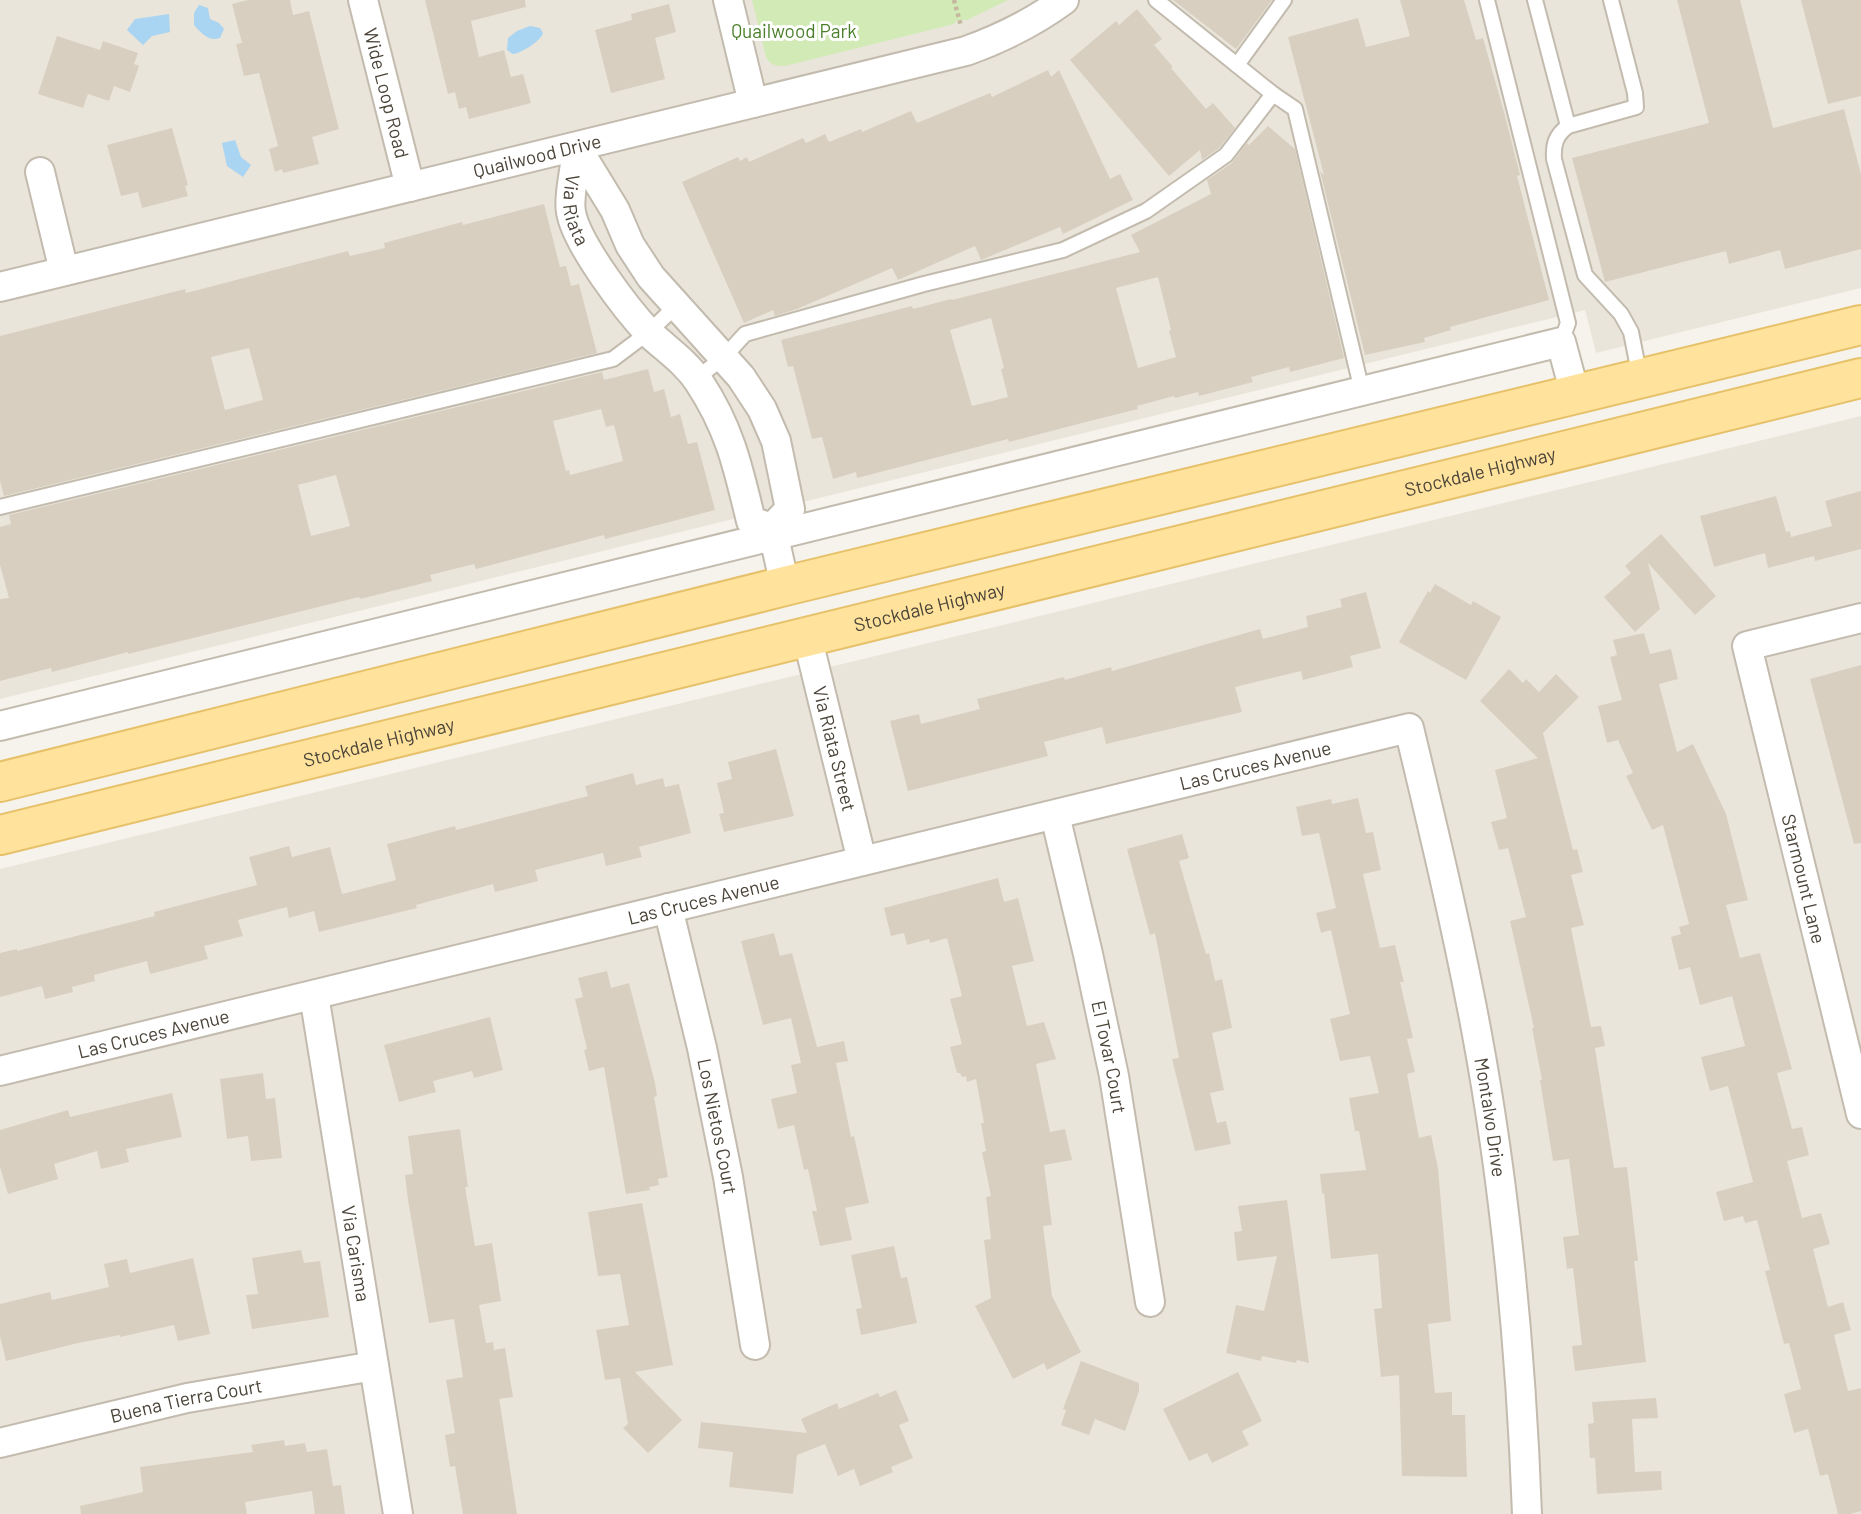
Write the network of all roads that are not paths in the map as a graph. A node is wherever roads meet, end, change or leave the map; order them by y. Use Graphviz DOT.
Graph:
graph roads {
  1 [pos="363,0"];
  2 [pos="728,0"];
  3 [pos="1064,0"];
  4 [pos="1156,0"];
  5 [pos="1284,0"];
  6 [pos="1487,0"];
  7 [pos="1535,0"];
  8 [pos="1611,0"];
  9 [pos="1237,65"];
  10 [pos="1273,94"];
  11 [pos="753,103"];
  12 [pos="1568,125"];
  13 [pos="578,148"];
  14 [pos="40,172"];
  15 [pos="410,187"];
  16 [pos="64,271"];
  17 [pos="0,287"];
  18 [pos="677,305"];
  19 [pos="1861,325"];
  20 [pos="649,332"];
  21 [pos="1561,342"];
  22 [pos="724,357"];
  23 [pos="697,378"];
  24 [pos="1861,378"];
  25 [pos="1640,379"];
  26 [pos="1362,391"];
  27 [pos="1574,394"];
  28 [pos="0,507"];
  29 [pos="1062,520"];
  30 [pos="773,532"];
  31 [pos="785,586"];
  32 [pos="1861,618"];
  33 [pos="807,636"];
  34 [pos="531,706"];
  35 [pos="0,726"];
  36 [pos="1409,728"];
  37 [pos="0,782"];
  38 [pos="1055,814"];
  39 [pos="0,835"];
  40 [pos="862,861"];
  41 [pos="668,908"];
  42 [pos="314,995"];
  43 [pos="0,1071"];
  44 [pos="1861,1114"];
  45 [pos="1150,1302"];
  46 [pos="755,1345"];
  47 [pos="374,1366"];
  48 [pos="0,1443"];
  49 [pos="398,1514"];
  50 [pos="1527,1514"];
  1 -- 15 [label="street, Wide Loop Road"];
  2 -- 11 [label="street"];
  3 -- 11 [label="street, Quailwood Drive"];
  4 -- 9 [label="lane"];
  5 -- 9 [label="lane"];
  6 -- 21 [label="lane"];
  7 -- 12 [label="lane"];
  8 -- 12 [label="lane"];
  9 -- 10 [label="lane"];
  10 -- 22 [label="lane"];
  10 -- 26 [label="lane"];
  11 -- 13 [label="street, Quailwood Drive"];
  12 -- 25 [label="lane"];
  13 -- 15 [label="street, Quailwood Drive"];
  13 -- 18 [label="street, Via Riata"];
  13 -- 20 [label="street, Via Riata"];
  14 -- 16 [label="street"];
  15 -- 16 [label="street, Quailwood Drive"];
  16 -- 17 [label="street, Quailwood Drive"];
  18 -- 20 [label="lane"];
  18 -- 22 [label="street, Via Riata"];
  19 -- 25 [label="main road"];
  20 -- 23 [label="street, Via Riata"];
  20 -- 28 [label="lane"];
  21 -- 26 [label="street"];
  21 -- 27 [label="street"];
  22 -- 23 [label="lane"];
  22 -- 30 [label="street, Via Riata"];
  23 -- 30 [label="street, Via Riata"];
  24 -- 33 [label="main road, Stockdale Highway"];
  25 -- 27 [label="main road"];
  26 -- 30 [label="street"];
  27 -- 29 [label="main road"];
  29 -- 31 [label="main road"];
  29 -- 33 [label="main road"];
  30 -- 31 [label="street"];
  30 -- 35 [label="street"];
  31 -- 34 [label="main road"];
  31 -- 37 [label="main road"];
  32 -- 44 [label="street, Starmount Lane"];
  33 -- 34 [label="main road, Stockdale Highway"];
  33 -- 40 [label="street, Via Riata Street"];
  34 -- 39 [label="main road, Stockdale Highway"];
  36 -- 38 [label="street, Las Cruces Avenue"];
  36 -- 50 [label="street, Montalvo Drive"];
  38 -- 40 [label="street, Las Cruces Avenue"];
  38 -- 45 [label="street, El Tovar Court"];
  40 -- 41 [label="street, Las Cruces Avenue"];
  41 -- 42 [label="street, Las Cruces Avenue"];
  41 -- 46 [label="street, Los Nietos Court"];
  42 -- 43 [label="street, Las Cruces Avenue"];
  42 -- 47 [label="street, Via Carisma"];
  47 -- 48 [label="street, Buena Tierra Court"];
  47 -- 49 [label="street, Via Carisma"];
}
